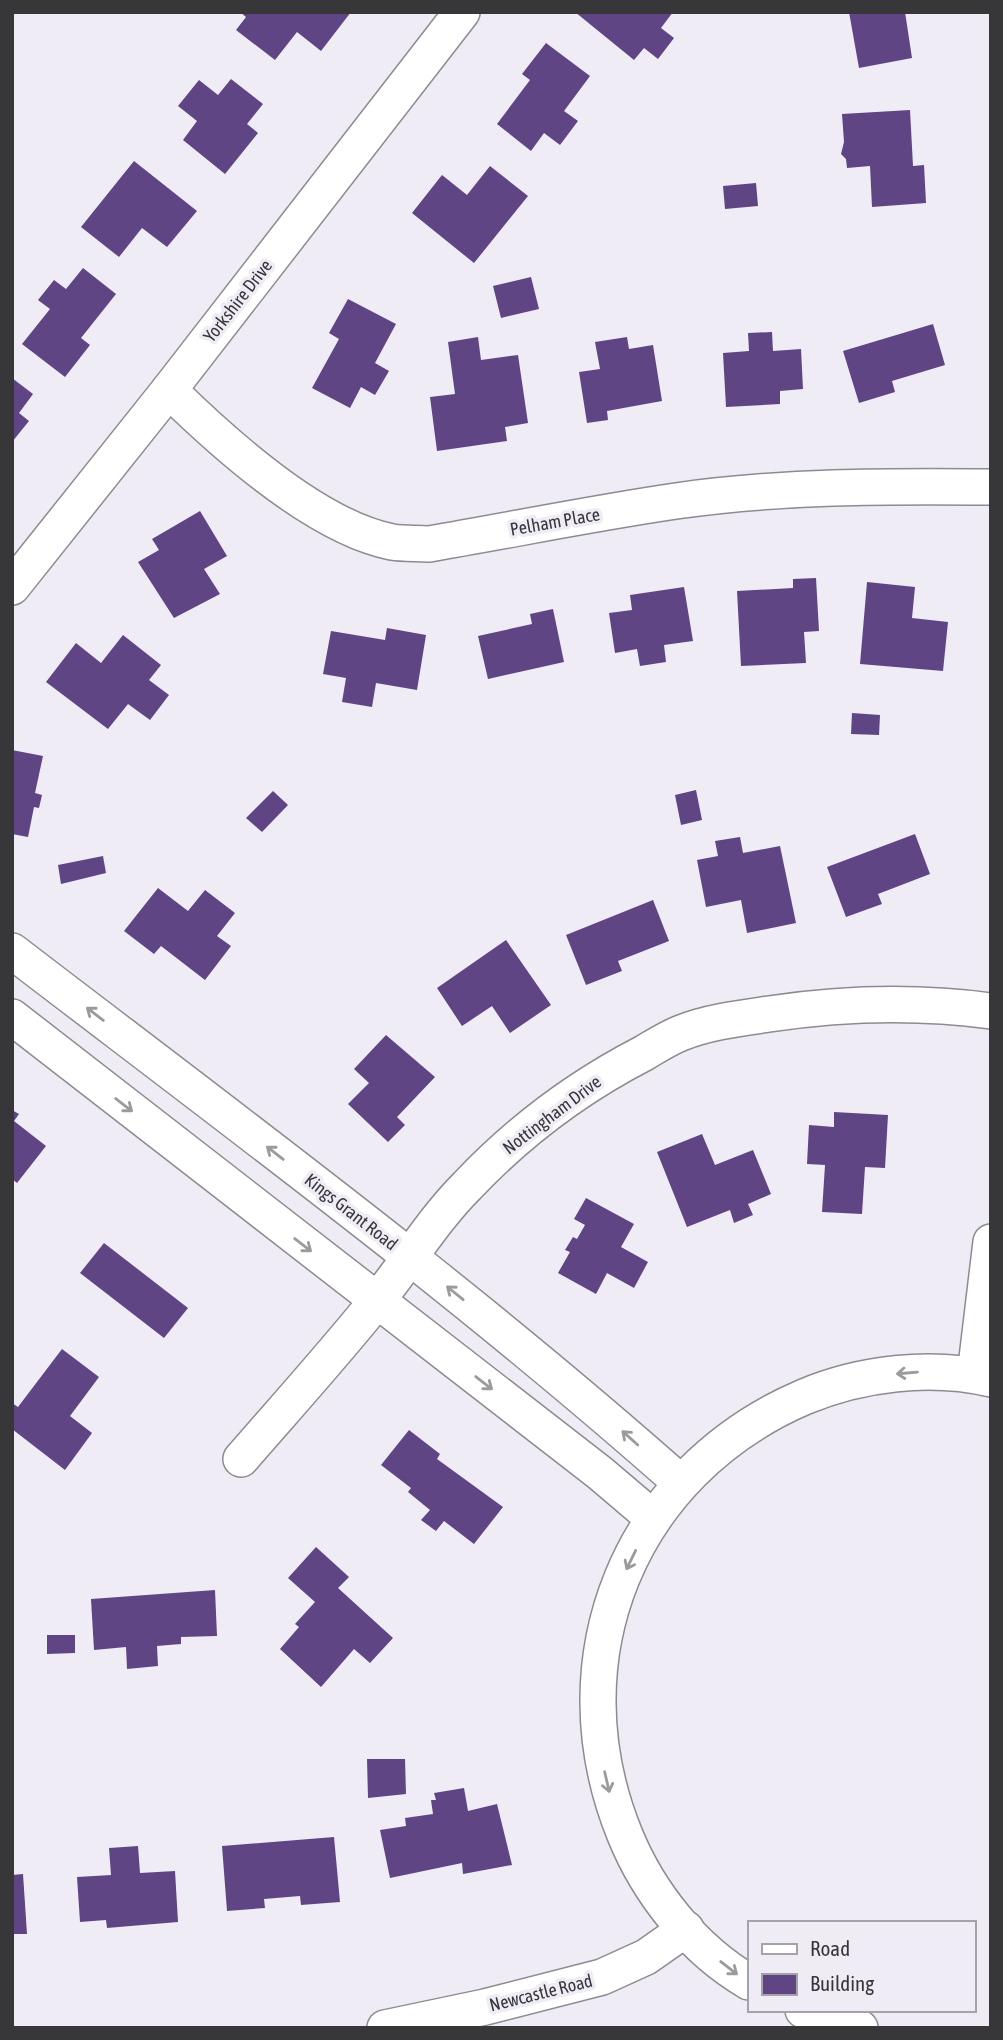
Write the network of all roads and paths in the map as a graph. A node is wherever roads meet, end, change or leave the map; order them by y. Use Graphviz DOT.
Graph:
graph roads {
  1 [pos="462,12"];
  2 [pos="169,390"];
  3 [pos="991,487"];
  4 [pos="12,587"];
  5 [pos="12,951"];
  6 [pos="991,1011"];
  7 [pos="12,1017"];
  8 [pos="991,1242"];
  9 [pos="411,1258"];
  10 [pos="377,1300"];
  11 [pos="983,1377"];
  12 [pos="241,1459"];
  13 [pos="681,1483"];
  14 [pos="653,1518"];
  15 [pos="686,1929"];
  16 [pos="748,1981"];
  17 [pos="808,2012"];
  18 [pos="385,2028"];
  19 [pos="860,2028"];
  1 -- 2 [label="street, Yorkshire Drive"];
  2 -- 3 [label="street, Pelham Place"];
  2 -- 4 [label="street, Yorkshire Drive"];
  9 -- 5 [label="street, Kings Grant Road, one-way"];
  6 -- 9 [label="street, Nottingham Drive"];
  7 -- 10 [label="street, one-way"];
  8 -- 11 [label="street"];
  9 -- 10 [label="street, Nottingham Drive"];
  13 -- 9 [label="street, Kings Grant Road, one-way"];
  10 -- 12 [label="street, Nottingham Drive"];
  10 -- 14 [label="street, one-way"];
  11 -- 13 [label="street, one-way"];
  13 -- 14 [label="street"];
  14 -- 15 [label="street, one-way"];
  15 -- 16 [label="street, one-way"];
  15 -- 18 [label="street, Newcastle Road"];
  17 -- 19 [label="street"];
}
